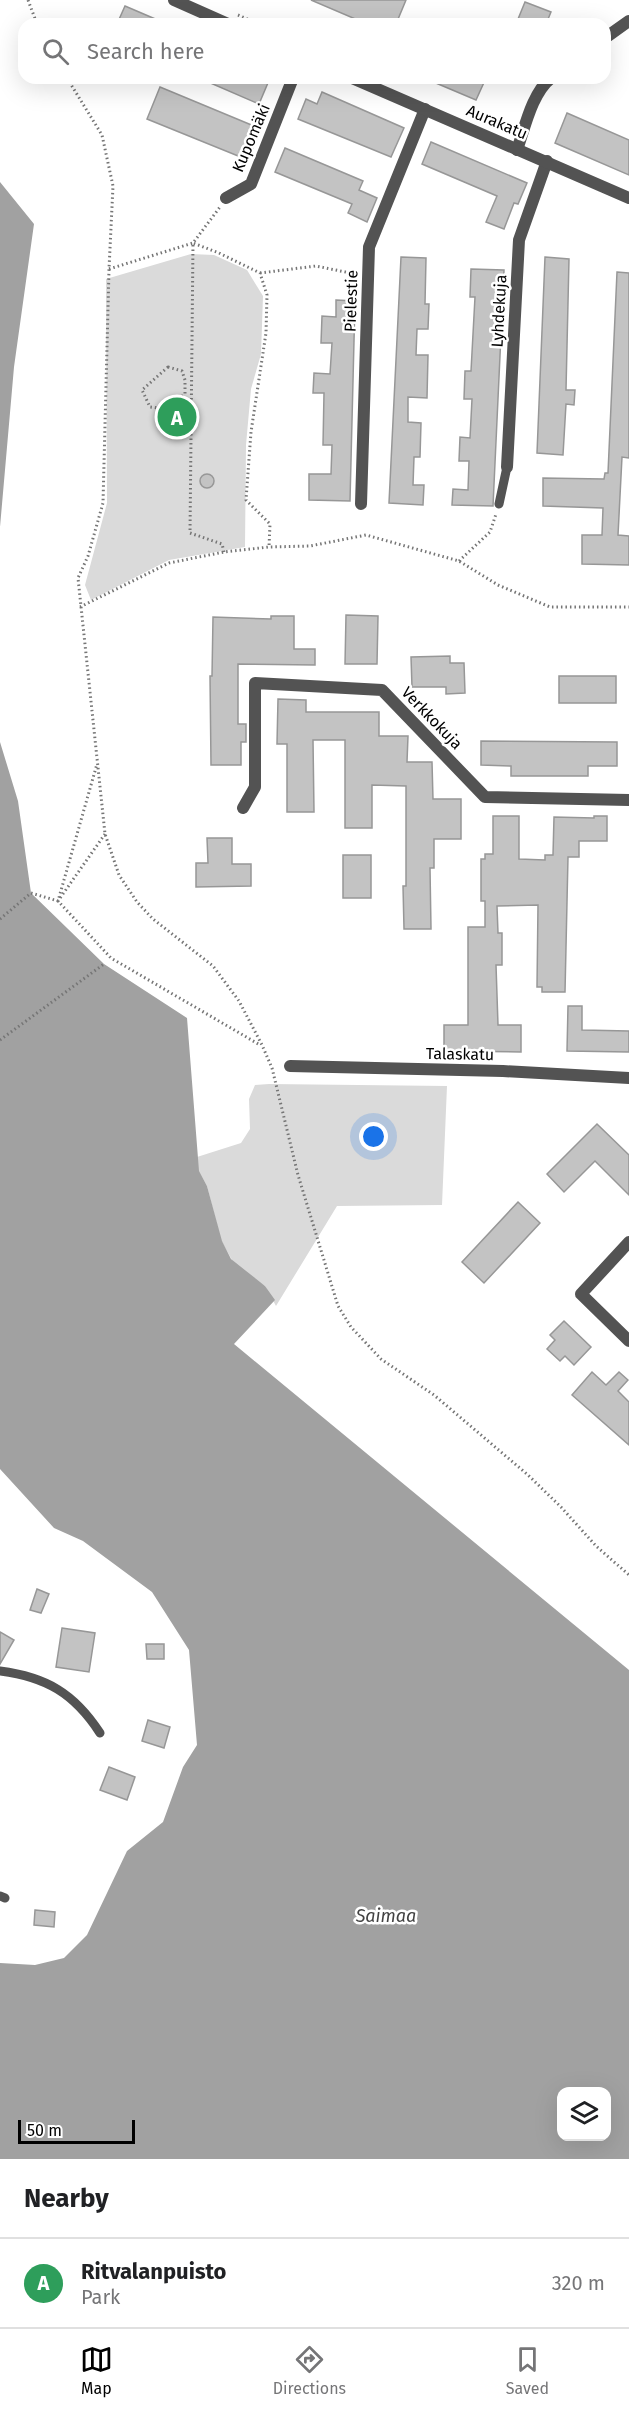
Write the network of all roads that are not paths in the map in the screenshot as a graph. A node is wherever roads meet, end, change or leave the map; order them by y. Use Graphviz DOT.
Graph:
graph roads {
  1 [pos="174,0"];
  2 [pos="214,18"];
  3 [pos="629,21"];
  4 [pos="611,34"];
  5 [pos="291,84"];
  6 [pos="366,84"];
  7 [pos="543,84"];
  8 [pos="425,109"];
  9 [pos="518,150"];
  10 [pos="547,161"];
  11 [pos="226,198"];
  12 [pos="629,198"];
  13 [pos="507,467"];
  14 [pos="361,504"];
  15 [pos="499,504"];
  16 [pos="629,800"];
  17 [pos="243,808"];
  18 [pos="290,1066"];
  19 [pos="629,1078"];
  20 [pos="629,1242"];
  21 [pos="629,1341"];
  22 [pos="0,1671"];
  23 [pos="100,1732"];
  1 -- 2 [label="street"];
  3 -- 4 [label="street"];
  5 -- 11 [label="street, Kupomäki"];
  6 -- 8 [label="street, Aurakatu"];
  7 -- 9 [label="street"];
  8 -- 9 [label="street, Aurakatu"];
  8 -- 14 [label="street, Pielestie"];
  9 -- 10 [label="street, Aurakatu"];
  10 -- 12 [label="street, Aurakatu"];
  10 -- 13 [label="street, Lyhdekuja"];
  13 -- 15 [label="lane"];
  16 -- 17 [label="street, Verkkokuja"];
  18 -- 19 [label="street, Talaskatu"];
  20 -- 21 [label="street"];
  22 -- 23 [label="lane"];
}
